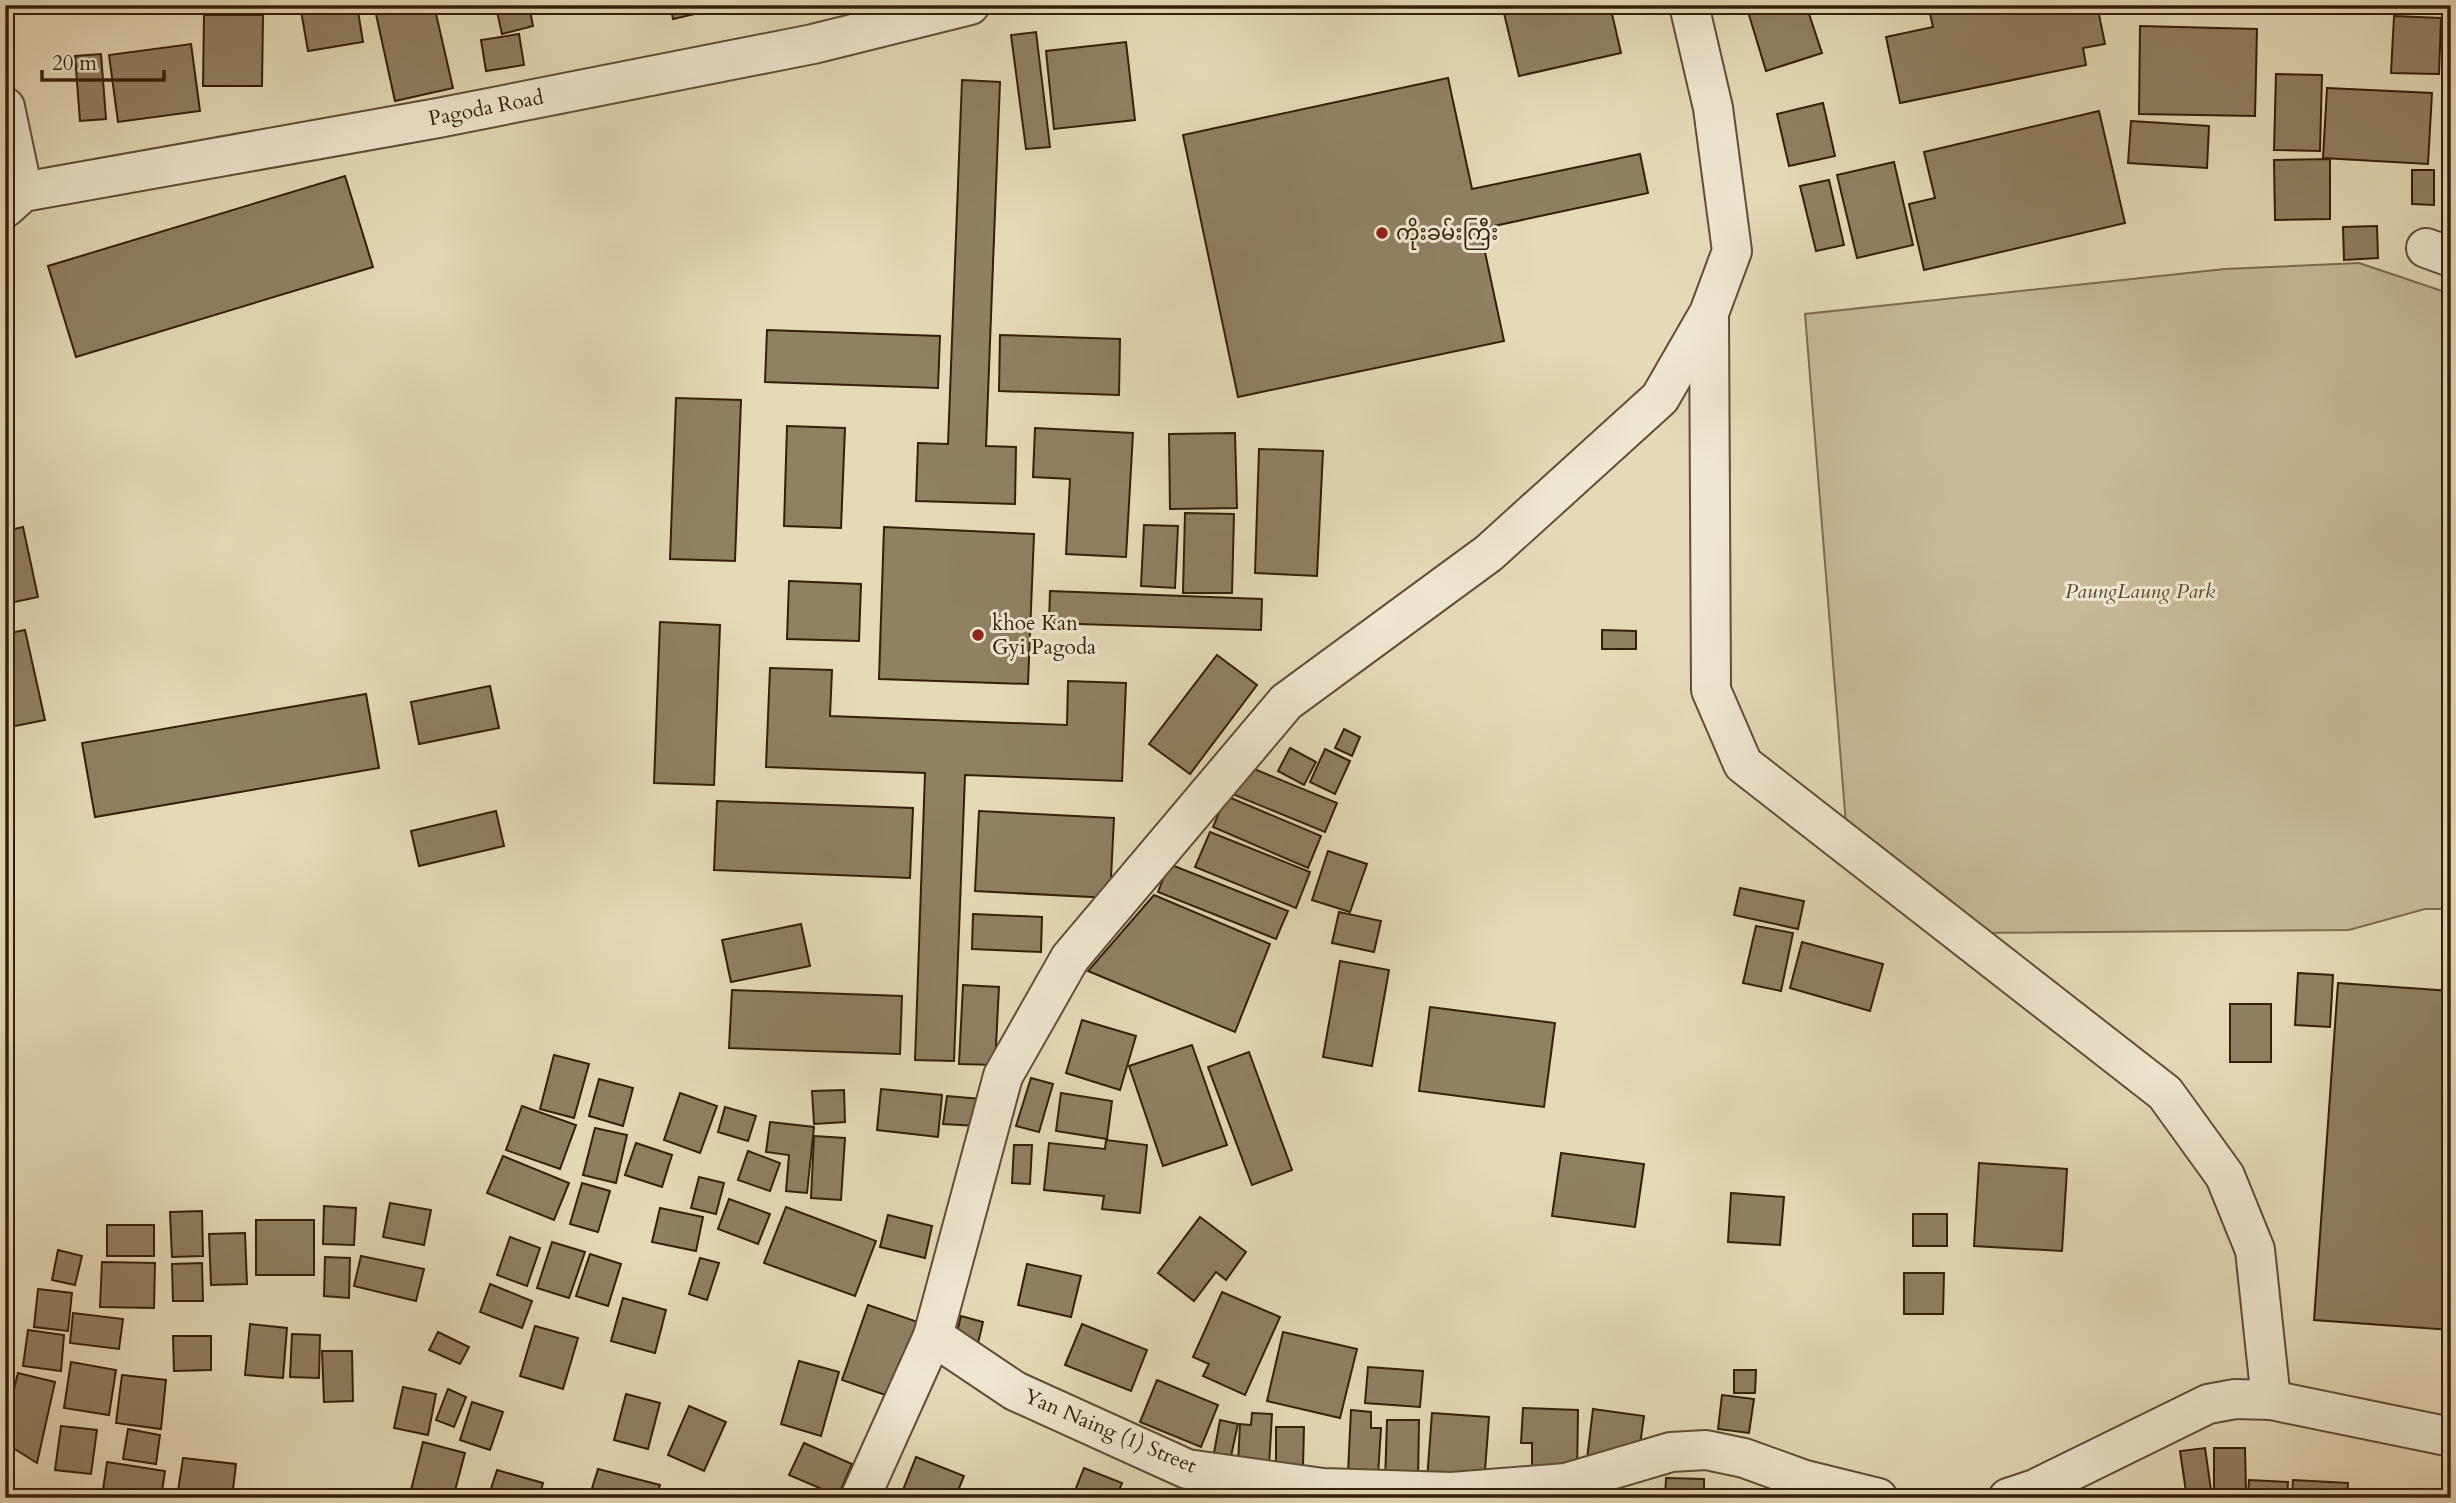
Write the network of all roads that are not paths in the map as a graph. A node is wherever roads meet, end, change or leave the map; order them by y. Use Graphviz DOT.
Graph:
graph roads {
  1 [pos="970,5"];
  2 [pos="1689,5"];
  3 [pos="5,107"];
  4 [pos="14,200"];
  5 [pos="1709,313"];
  6 [pos="933,1336"];
  7 [pos="2271,1400"];
  8 [pos="2451,1437"];
  9 [pos="860,1498"];
  10 [pos="1878,1498"];
  11 [pos="2008,1498"];
  1 -- 4 [label="street, Pagoda Road"];
  2 -- 5 [label="street"];
  3 -- 4 [label="street"];
  5 -- 6 [label="street"];
  5 -- 7 [label="street"];
  6 -- 9 [label="street"];
  6 -- 10 [label="street, Yan Naing (1) Street"];
  7 -- 8 [label="street"];
  7 -- 11 [label="street"];
}
